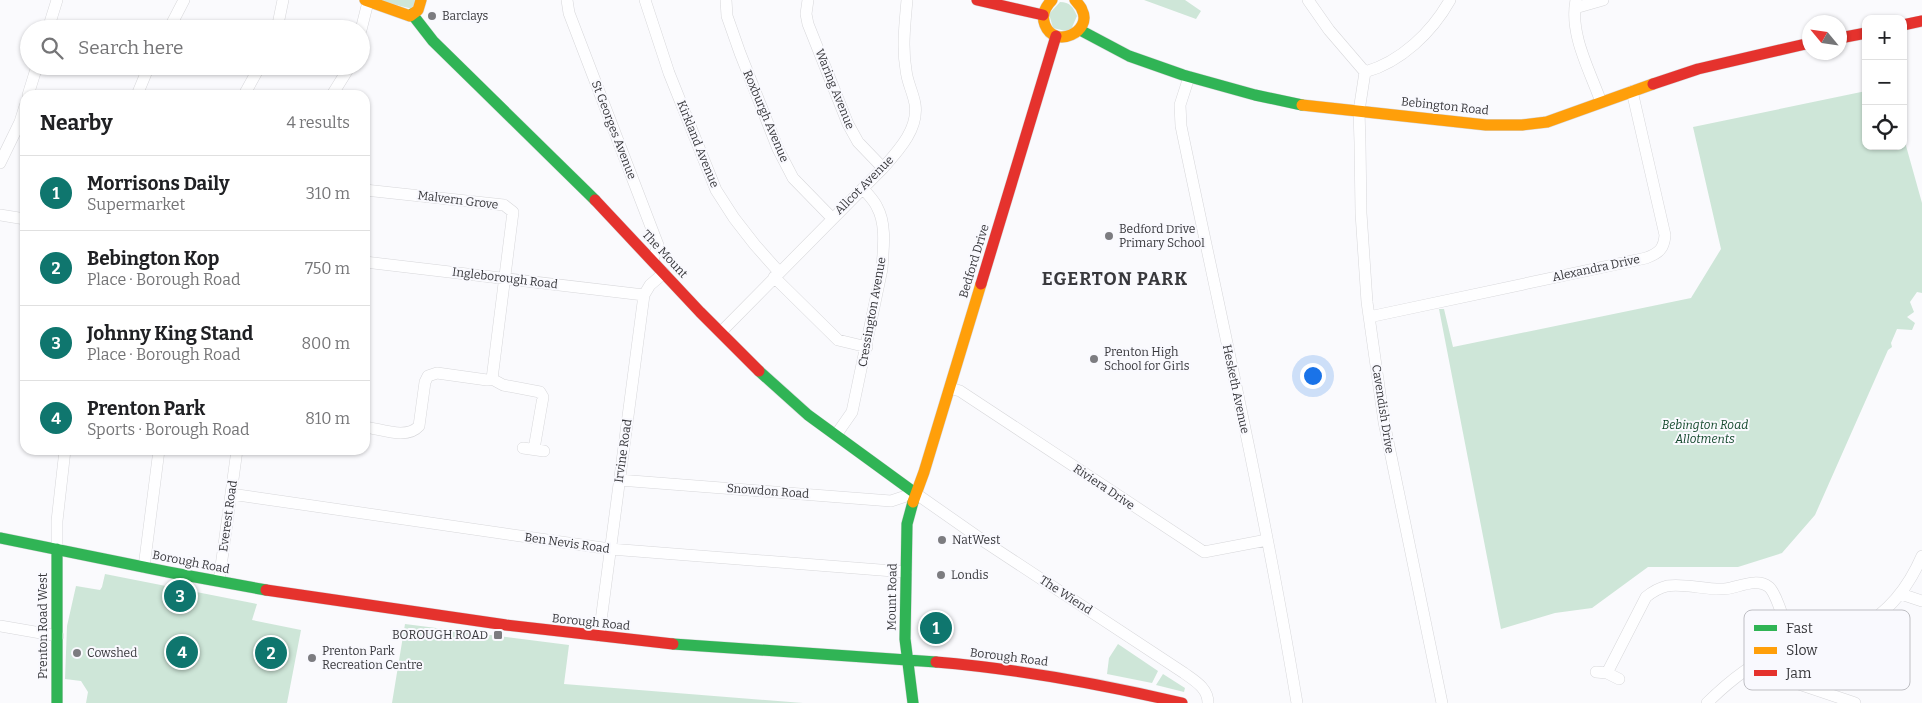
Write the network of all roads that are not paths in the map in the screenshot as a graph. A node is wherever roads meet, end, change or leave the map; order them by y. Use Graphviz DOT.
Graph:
graph roads {
  1 [pos="57,0"];
  2 [pos="184,0"];
  3 [pos="283,0"];
  4 [pos="421,0"];
  5 [pos="567,0"];
  6 [pos="645,0"];
  7 [pos="726,0"];
  8 [pos="808,0"];
  9 [pos="907,0"];
  10 [pos="977,0"];
  11 [pos="1052,0"];
  12 [pos="1075,0"];
  13 [pos="1308,0"];
  14 [pos="1450,0"];
  15 [pos="1603,0"];
  16 [pos="367,1"];
  17 [pos="1576,4"];
  18 [pos="412,14"];
  19 [pos="1043,15"];
  20 [pos="51,20"];
  21 [pos="174,20"];
  22 [pos="279,20"];
  23 [pos="363,20"];
  24 [pos="1922,21"];
  25 [pos="1907,24"];
  26 [pos="1080,30"];
  27 [pos="1862,34"];
  28 [pos="1056,36"];
  29 [pos="1847,37"];
  30 [pos="1802,45"];
  31 [pos="1365,72"];
  32 [pos="34,75"];
  33 [pos="146,75"];
  34 [pos="255,75"];
  35 [pos="344,75"];
  36 [pos="1189,77"];
  37 [pos="30,90"];
  38 [pos="140,90"];
  39 [pos="247,90"];
  40 [pos="335,90"];
  41 [pos="1632,90"];
  42 [pos="1601,102"];
  43 [pos="1359,111"];
  44 [pos="20,122"];
  45 [pos="0,163"];
  46 [pos="883,168"];
  47 [pos="863,188"];
  48 [pos="370,191"];
  49 [pos="0,215"];
  50 [pos="20,218"];
  51 [pos="832,218"];
  52 [pos="653,260"];
  53 [pos="370,263"];
  54 [pos="664,273"];
  55 [pos="776,275"];
  56 [pos="505,278"];
  57 [pos="644,295"];
  58 [pos="1369,317"];
  59 [pos="720,332"];
  60 [pos="867,347"];
  61 [pos="492,379"];
  62 [pos="950,388"];
  63 [pos="370,428"];
  64 [pos="836,435"];
  65 [pos="534,449"];
  66 [pos="64,455"];
  67 [pos="157,455"];
  68 [pos="236,455"];
  69 [pos="619,480"];
  70 [pos="915,493"];
  71 [pos="231,494"];
  72 [pos="0,538"];
  73 [pos="1267,540"];
  74 [pos="57,549"];
  75 [pos="610,550"];
  76 [pos="1922,556"];
  77 [pos="144,567"];
  78 [pos="906,572"];
  79 [pos="219,581"];
  80 [pos="1901,594"];
  81 [pos="1922,601"];
  82 [pos="1780,610"];
  83 [pos="1885,610"];
  84 [pos="0,626"];
  85 [pos="58,636"];
  86 [pos="599,636"];
  87 [pos="907,661"];
  88 [pos="1744,672"];
  89 [pos="1619,679"];
  90 [pos="1816,690"];
  91 [pos="57,703"];
  92 [pos="913,703"];
  93 [pos="1182,703"];
  94 [pos="1208,703"];
  95 [pos="1297,703"];
  96 [pos="1442,703"];
  97 [pos="1707,703"];
  98 [pos="1855,703"];
  1 -- 20 [label="street"];
  2 -- 21 [label="street"];
  3 -- 22 [label="street"];
  4 -- 18 [label="street"];
  5 -- 52 [label="street, St Georges Avenue"];
  6 -- 55 [label="street, Kirkland Avenue"];
  7 -- 51 [label="street, Roxburgh Avenue"];
  8 -- 46 [label="street, Waring Avenue"];
  9 -- 46 [label="street, Allcot Avenue"];
  10 -- 19 [label="street"];
  11 -- 19 [label="street"];
  12 -- 26 [label="street"];
  13 -- 31 [label="street"];
  14 -- 31 [label="street"];
  15 -- 17 [label="street"];
  16 -- 18 [label="street"];
  16 -- 23 [label="street"];
  17 -- 42 [label="street"];
  18 -- 52 [label="street, The Mount"];
  19 -- 28 [label="street"];
  24 -- 25 [label="street"];
  26 -- 28 [label="street"];
  26 -- 36 [label="street, Bebington Road"];
  27 -- 29 [label="street"];
  28 -- 62 [label="street, Bedford Drive"];
  30 -- 41 [label="street, Bebington Road"];
  31 -- 43 [label="street"];
  32 -- 37 [label="street"];
  33 -- 38 [label="street"];
  34 -- 39 [label="street"];
  35 -- 40 [label="street"];
  36 -- 43 [label="street, Bebington Road"];
  36 -- 73 [label="street, Hesketh Avenue"];
  41 -- 42 [label="street, Bebington Road"];
  41 -- 58 [label="street, Alexandra Drive"];
  42 -- 43 [label="street, Bebington Road"];
  43 -- 58 [label="street, Cavendish Drive"];
  44 -- 45 [label="street"];
  46 -- 47 [label="street, Allcot Avenue"];
  47 -- 51 [label="street, Allcot Avenue"];
  47 -- 60 [label="street, Cressington Avenue"];
  48 -- 56 [label="street, Malvern Grove"];
  49 -- 50 [label="street"];
  51 -- 55 [label="street, Allcot Avenue"];
  52 -- 54 [label="street, The Mount"];
  53 -- 56 [label="street, Ingleborough Road"];
  54 -- 57 [label="street"];
  54 -- 59 [label="street, The Mount"];
  55 -- 59 [label="street, Allcot Avenue"];
  55 -- 60 [label="street, Kirkland Avenue"];
  56 -- 57 [label="street, Ingleborough Road"];
  56 -- 61 [label="street"];
  57 -- 69 [label="street, Irvine Road"];
  58 -- 96 [label="street, Cavendish Drive"];
  59 -- 64 [label="street, The Mount"];
  60 -- 64 [label="street, Cressington Avenue"];
  61 -- 63 [label="street"];
  61 -- 65 [label="street"];
  62 -- 70 [label="street, Bedford Drive"];
  62 -- 73 [label="street, Riviera Drive"];
  64 -- 70 [label="street, The Mount"];
  66 -- 74 [label="street"];
  67 -- 77 [label="street"];
  68 -- 71 [label="street, Everest Road"];
  69 -- 70 [label="street, Snowdon Road"];
  69 -- 75 [label="street, Irvine Road"];
  70 -- 78 [label="street, Mount Road"];
  70 -- 94 [label="street, The Wiend"];
  71 -- 75 [label="street, Ben Nevis Road"];
  71 -- 79 [label="street, Everest Road"];
  72 -- 74 [label="street, Borough Road"];
  73 -- 95 [label="street, Hesketh Avenue"];
  74 -- 77 [label="street, Borough Road"];
  74 -- 85 [label="street, Prenton Road West"];
  75 -- 78 [label="street, Ben Nevis Road"];
  75 -- 86 [label="street, Irvine Road"];
  76 -- 80 [label="street"];
  77 -- 79 [label="street, Borough Road"];
  78 -- 87 [label="street, Mount Road"];
  79 -- 86 [label="street, Borough Road"];
  80 -- 81 [label="street"];
  80 -- 83 [label="street"];
  82 -- 89 [label="street"];
  84 -- 85 [label="street"];
  85 -- 91 [label="street, Prenton Road West"];
  86 -- 87 [label="street, Borough Road"];
  87 -- 92 [label="street, Mount Road"];
  87 -- 93 [label="street, Borough Road"];
  88 -- 97 [label="street"];
  90 -- 98 [label="street"];
}
